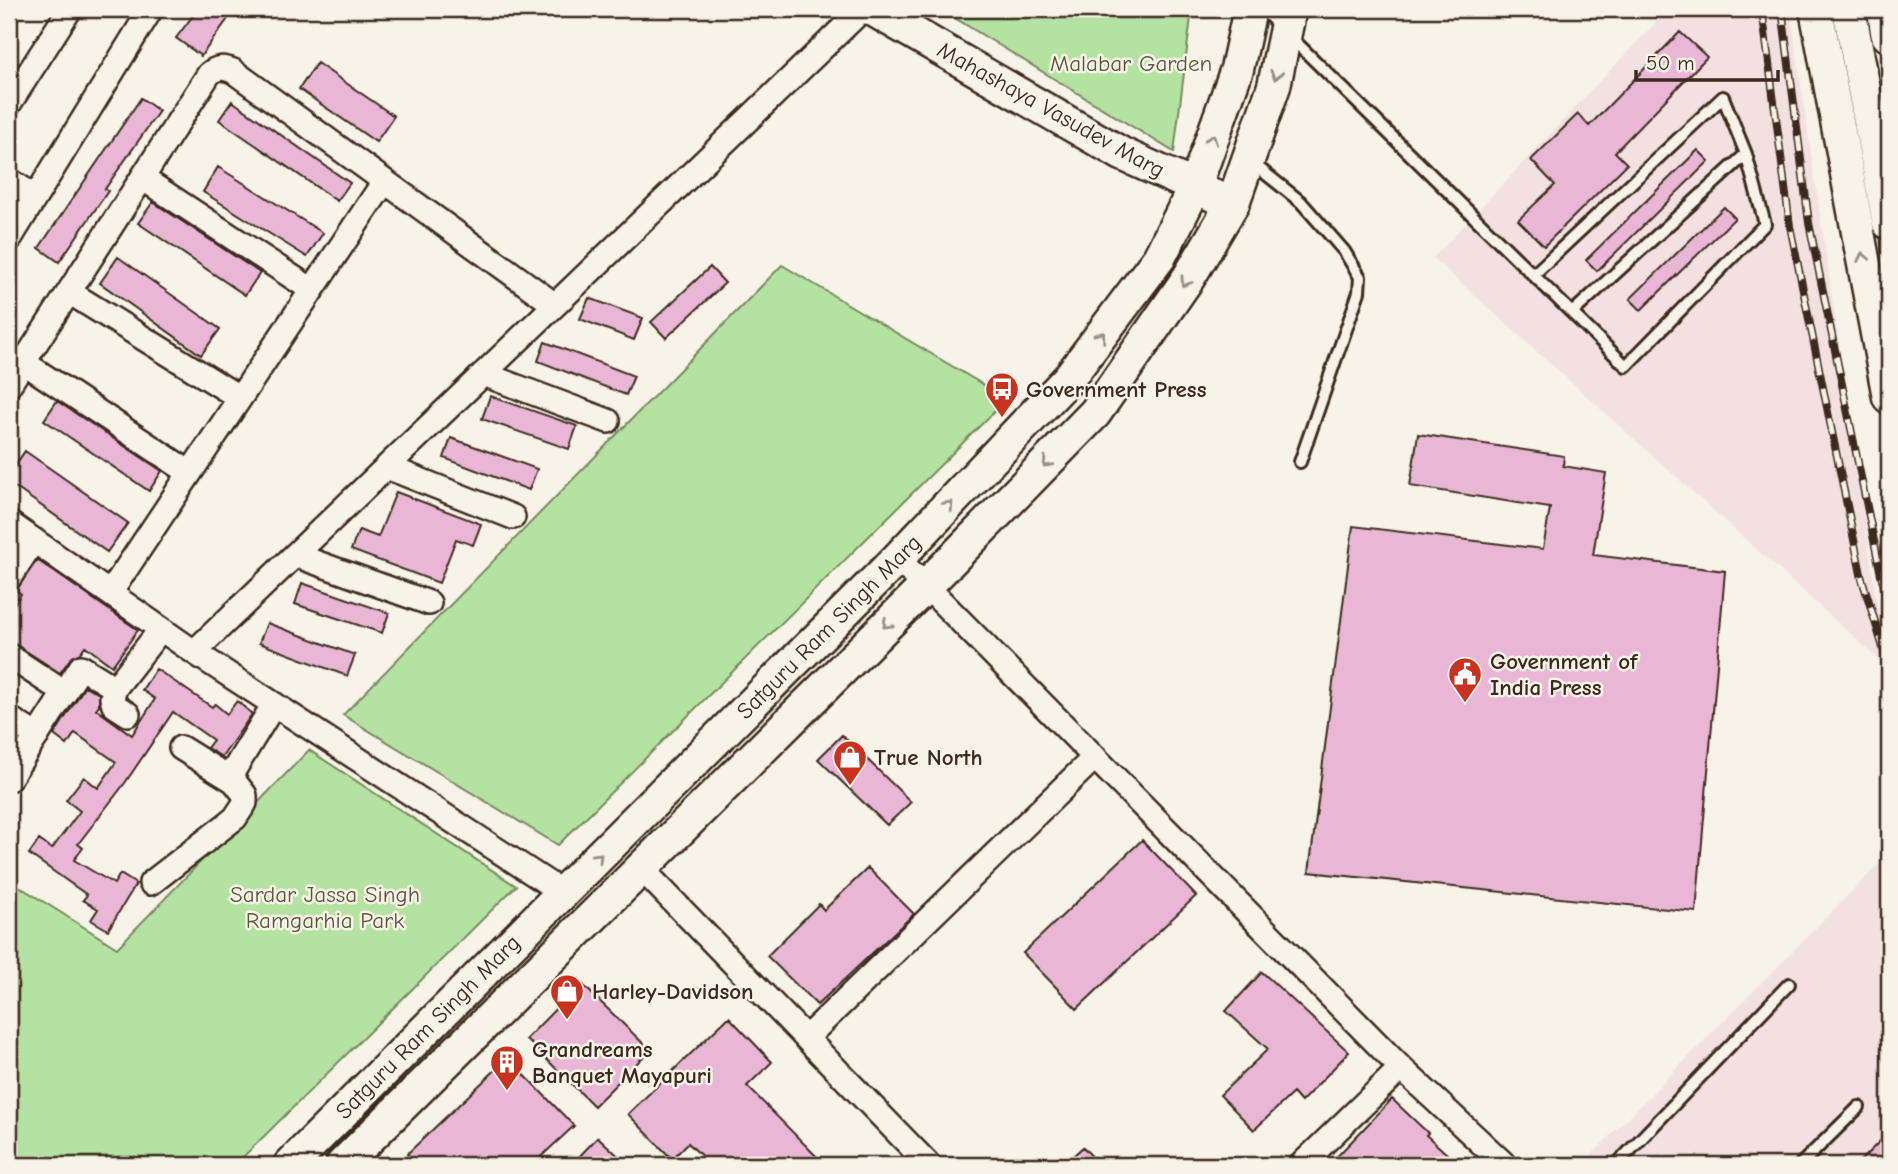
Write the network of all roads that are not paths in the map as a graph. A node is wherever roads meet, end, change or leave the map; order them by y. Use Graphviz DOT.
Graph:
graph roads {
  1 [pos="70,9"];
  2 [pos="863,9"];
  3 [pos="872,9"];
  4 [pos="1250,9"];
  5 [pos="1262,9"];
  6 [pos="1816,9"];
  7 [pos="1849,9"];
  8 [pos="1885,9"];
  9 [pos="142,12"];
  10 [pos="1287,20"];
  11 [pos="1889,34"];
  12 [pos="9,104"];
  13 [pos="1746,154"];
  14 [pos="1248,159"];
  15 [pos="142,178"];
  16 [pos="9,180"];
  17 [pos="384,182"];
  18 [pos="1194,189"];
  19 [pos="35,197"];
  20 [pos="1233,203"];
  21 [pos="1889,223"];
  22 [pos="9,240"];
  23 [pos="1533,275"];
  24 [pos="312,290"];
  25 [pos="69,292"];
  26 [pos="555,305"];
  27 [pos="1572,313"];
  28 [pos="23,362"];
  29 [pos="483,374"];
  30 [pos="9,385"];
  31 [pos="1889,397"];
  32 [pos="240,398"];
  33 [pos="608,421"];
  34 [pos="1300,463"];
  35 [pos="387,467"];
  36 [pos="190,473"];
  37 [pos="513,517"];
  38 [pos="9,523"];
  39 [pos="34,541"];
  40 [pos="295,555"];
  41 [pos="897,559"];
  42 [pos="9,578"];
  43 [pos="926,586"];
  44 [pos="110,593"];
  45 [pos="429,603"];
  46 [pos="161,629"];
  47 [pos="194,652"];
  48 [pos="9,656"];
  49 [pos="115,688"];
  50 [pos="65,693"];
  51 [pos="274,704"];
  52 [pos="128,714"];
  53 [pos="9,718"];
  54 [pos="37,736"];
  55 [pos="181,748"];
  56 [pos="1095,757"];
  57 [pos="229,778"];
  58 [pos="9,779"];
  59 [pos="641,868"];
  60 [pos="151,883"];
  61 [pos="562,893"];
  62 [pos="1789,984"];
  63 [pos="806,1038"];
  64 [pos="1401,1068"];
  65 [pos="1859,1107"];
  66 [pos="319,1136"];
  67 [pos="1312,1162"];
  68 [pos="290,1165"];
  69 [pos="344,1165"];
  70 [pos="929,1165"];
  71 [pos="1505,1165"];
  72 [pos="1616,1165"];
  73 [pos="1800,1165"];
  1 -- 12 [label="street"];
  2 -- 26 [label="street"];
  3 -- 18 [label="main road, Mahashaya Vasudev Marg"];
  18 -- 4 [label="main road, Satguru Ram Singh Marg, one-way"];
  5 -- 10 [label="lane"];
  31 -- 6 [label="main road, one-way"];
  7 -- 21 [label="main road"];
  8 -- 11 [label="main road"];
  9 -- 19 [label="street"];
  10 -- 14 [label="main road, Satguru Ram Singh Marg, one-way"];
  10 -- 23 [label="lane"];
  13 -- 23 [label="lane"];
  13 -- 27 [label="lane"];
  13 -- 27 [label="lane"];
  14 -- 20 [label="main road, Satguru Ram Singh Marg"];
  14 -- 34 [label="lane"];
  15 -- 17 [label="street"];
  15 -- 24 [label="street"];
  15 -- 25 [label="street"];
  16 -- 19 [label="street"];
  17 -- 24 [label="street"];
  17 -- 26 [label="street"];
  18 -- 20 [label="main road, Mahashaya Vasudev Marg"];
  41 -- 18 [label="main road, Satguru Ram Singh Marg, one-way"];
  19 -- 22 [label="street"];
  20 -- 43 [label="main road, Satguru Ram Singh Marg, one-way"];
  23 -- 27 [label="lane"];
  24 -- 32 [label="street"];
  25 -- 28 [label="street"];
  25 -- 32 [label="street"];
  26 -- 29 [label="street"];
  28 -- 30 [label="street"];
  28 -- 36 [label="street"];
  29 -- 33 [label="street"];
  29 -- 35 [label="street"];
  32 -- 36 [label="street"];
  35 -- 37 [label="street"];
  35 -- 40 [label="street"];
  36 -- 44 [label="street"];
  38 -- 39 [label="street"];
  39 -- 42 [label="street"];
  39 -- 44 [label="street"];
  40 -- 45 [label="street"];
  40 -- 47 [label="street"];
  41 -- 43 [label="street"];
  61 -- 41 [label="main road, Satguru Ram Singh Marg, one-way"];
  43 -- 56 [label="street"];
  43 -- 59 [label="main road, Satguru Ram Singh Marg, one-way"];
  44 -- 46 [label="street"];
  46 -- 47 [label="street"];
  46 -- 49 [label="street"];
  47 -- 51 [label="street"];
  48 -- 50 [label="street"];
  49 -- 50 [label="street"];
  49 -- 52 [label="street"];
  50 -- 54 [label="street"];
  51 -- 57 [label="street"];
  51 -- 61 [label="street"];
  53 -- 54 [label="street"];
  54 -- 58 [label="street"];
  55 -- 57 [label="street"];
  56 -- 63 [label="street"];
  56 -- 64 [label="street"];
  57 -- 60 [label="street"];
  59 -- 63 [label="street"];
  59 -- 69 [label="main road, Satguru Ram Singh Marg"];
  61 -- 66 [label="main road, Satguru Ram Singh Marg"];
  62 -- 72 [label="lane"];
  63 -- 70 [label="street"];
  64 -- 67 [label="street"];
  64 -- 71 [label="street"];
  65 -- 73 [label="lane"];
  66 -- 68 [label="main road, Satguru Ram Singh Marg"];
  66 -- 69 [label="street"];
}
